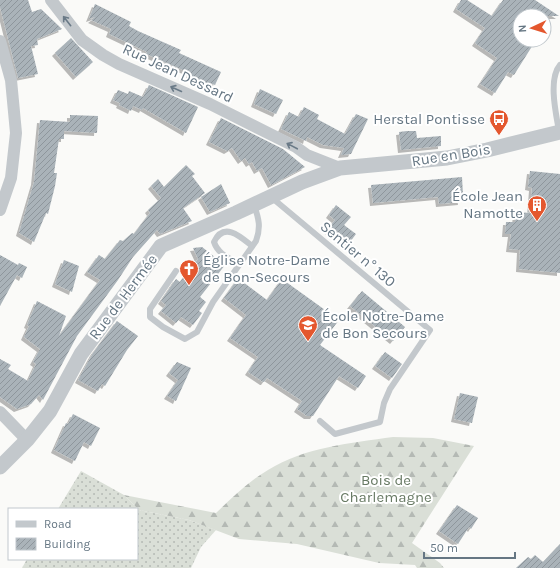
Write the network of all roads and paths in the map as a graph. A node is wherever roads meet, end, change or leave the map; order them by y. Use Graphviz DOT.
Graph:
graph roads {
  1 [pos="51,0"];
  2 [pos="0,41"];
  3 [pos="560,65"];
  4 [pos="560,132"];
  5 [pos="307,155"];
  6 [pos="340,168"];
  7 [pos="314,177"];
  8 [pos="271,197"];
  9 [pos="254,205"];
  10 [pos="0,210"];
  11 [pos="252,246"];
  12 [pos="239,264"];
  13 [pos="176,271"];
  14 [pos="0,412"];
  15 [pos="320,421"];
  16 [pos="27,440"];
  17 [pos="1,465"];
  5 -- 1 [label="street, Rue Jean Dessard, one-way"];
  2 -- 10 [label="street"];
  3 -- 4 [label="lane"];
  4 -- 6 [label="street, Rue en Bois"];
  5 -- 6 [label="street, Rue Jean Dessard"];
  5 -- 7 [label="street"];
  6 -- 7 [label="street, Rue de Hermée"];
  7 -- 8 [label="street, Rue de Hermée"];
  8 -- 9 [label="street, Rue de Hermée"];
  8 -- 15 [label="lane, Sentier n° 130"];
  9 -- 11 [label="lane"];
  9 -- 16 [label="street, Rue de Hermée"];
  11 -- 12 [label="lane"];
  11 -- 12 [label="lane"];
  12 -- 13 [label="lane"];
  14 -- 16 [label="street"];
  16 -- 17 [label="street, Rue de Hermée"];
}
